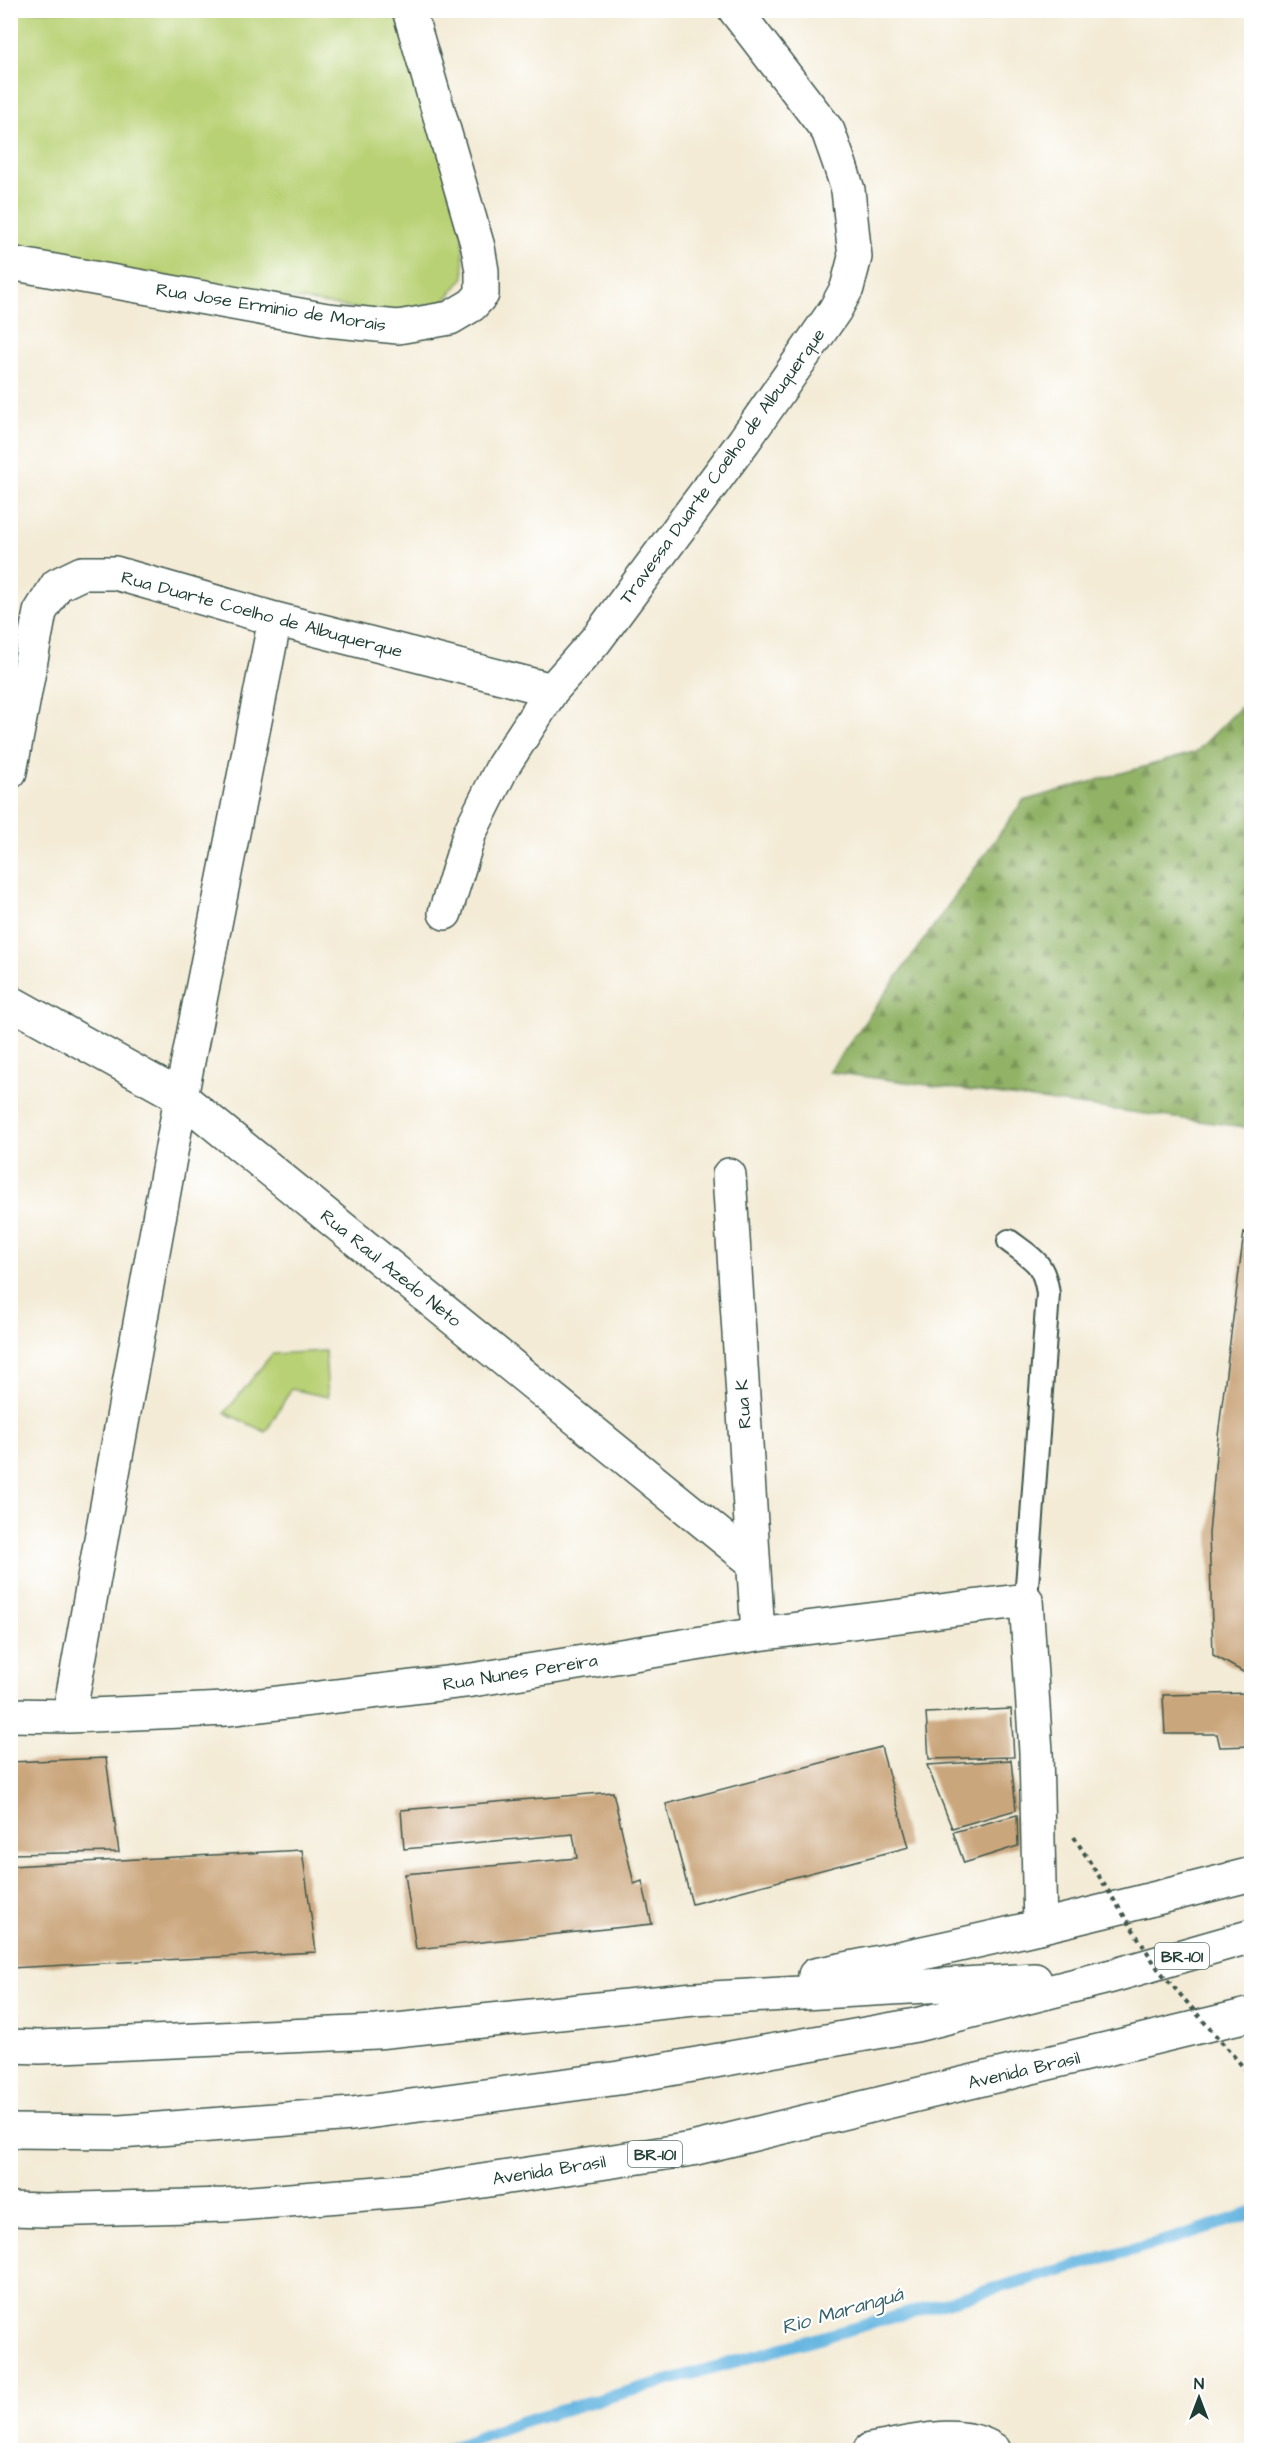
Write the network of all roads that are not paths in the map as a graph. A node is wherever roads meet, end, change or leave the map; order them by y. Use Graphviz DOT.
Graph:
graph roads {
  1 [pos="409,10"];
  2 [pos="735,10"];
  3 [pos="10,263"];
  4 [pos="275,619"];
  5 [pos="552,690"];
  6 [pos="10,772"];
  7 [pos="445,914"];
  8 [pos="10,1002"];
  9 [pos="181,1097"];
  10 [pos="729,1175"];
  11 [pos="1009,1241"];
  12 [pos="753,1562"];
  13 [pos="1026,1600"];
  14 [pos="758,1634"];
  15 [pos="10,1715"];
  16 [pos="69,1716"];
  17 [pos="1251,1874"];
  18 [pos="1040,1927"];
  19 [pos="1251,1936"];
  20 [pos="1112,1976"];
  21 [pos="694,1999"];
  22 [pos="1251,2014"];
  23 [pos="10,2046"];
  24 [pos="10,2131"];
  25 [pos="10,2209"];
  26 [pos="45,2210"];
  27 [pos="10,2216"];
  28 [pos="870,2451"];
  29 [pos="994,2451"];
  1 -- 3 [label="main road, Rua Jose Erminio de Morais"];
  2 -- 5 [label="main road, Travessa Duarte Coelho de Albuquerque"];
  4 -- 5 [label="main road, Rua Duarte Coelho de Albuquerque"];
  4 -- 6 [label="main road, Rua Duarte Coelho de Albuquerque"];
  4 -- 9 [label="main road"];
  5 -- 7 [label="main road, Travessa Duarte Coelho de Albuquerque"];
  8 -- 9 [label="main road, Rua Raul Azedo Neto"];
  9 -- 12 [label="main road, Rua Raul Azedo Neto"];
  9 -- 16 [label="main road"];
  10 -- 12 [label="main road, Rua K"];
  11 -- 13 [label="lane"];
  12 -- 14 [label="main road, Rua K"];
  13 -- 14 [label="main road, Rua Nunes Pereira"];
  13 -- 18 [label="main road"];
  14 -- 16 [label="main road, Rua Nunes Pereira"];
  15 -- 16 [label="main road, Rua Nunes Pereira"];
  17 -- 18 [label="main road"];
  18 -- 21 [label="main road"];
  19 -- 20 [label="main road, BR-101"];
  20 -- 21 [label="main road"];
  20 -- 24 [label="main road, BR-101"];
  21 -- 23 [label="main road"];
  22 -- 26 [label="main road, Avenida Brasil / BR-101"];
  25 -- 26 [label="main road, Avenida Brasil / BR-101"];
  26 -- 27 [label="main road"];
  28 -- 29 [label="main road"];
}
